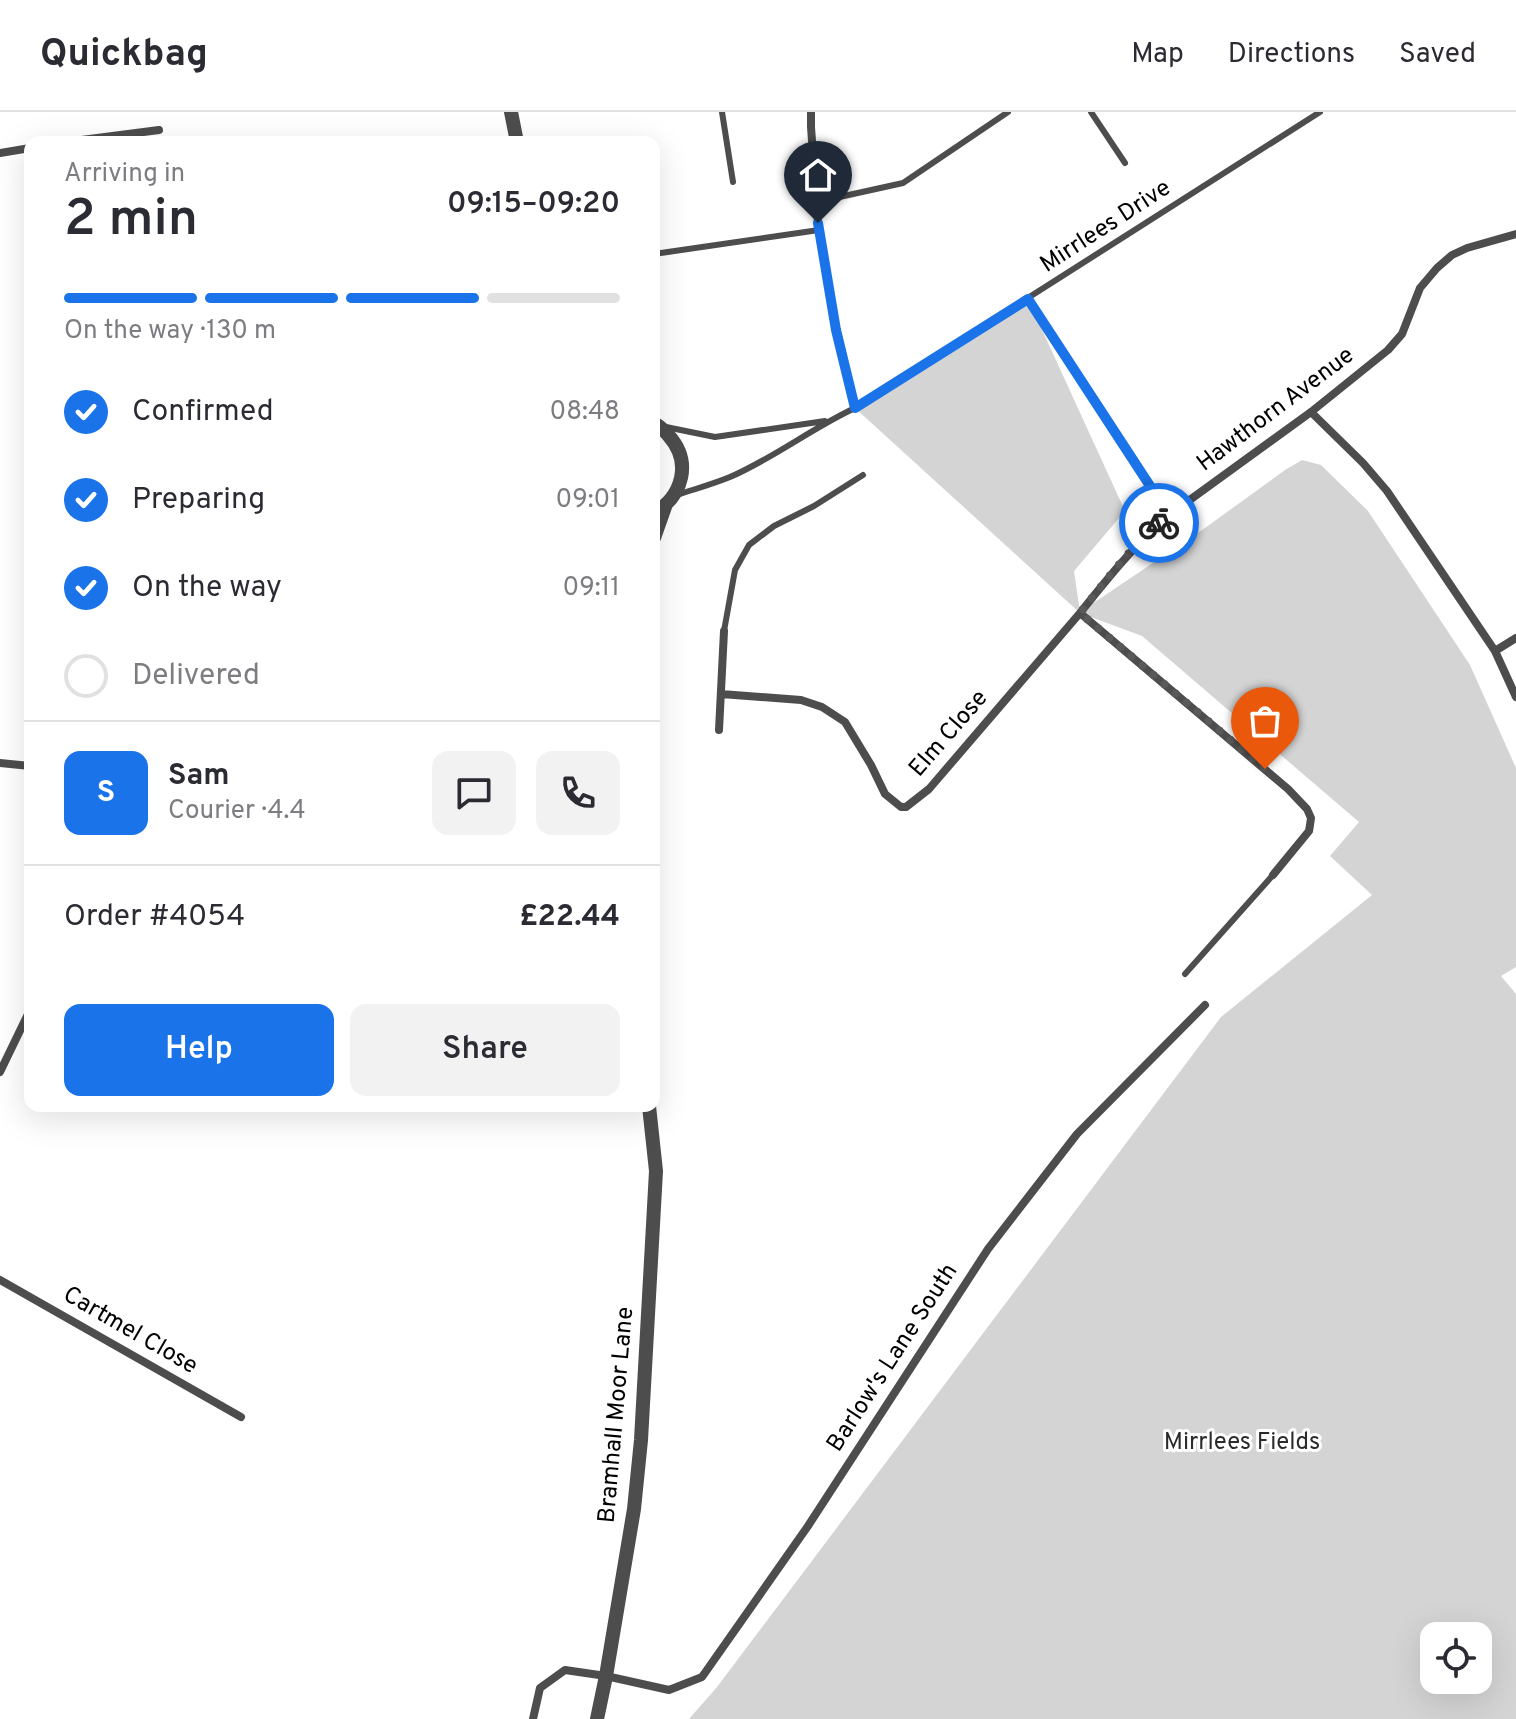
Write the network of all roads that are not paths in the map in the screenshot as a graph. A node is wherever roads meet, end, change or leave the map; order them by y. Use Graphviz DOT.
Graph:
graph roads {
  1 [pos="511,112"];
  2 [pos="722,112"];
  3 [pos="811,112"];
  4 [pos="1008,112"];
  5 [pos="1091,112"];
  6 [pos="1320,112"];
  7 [pos="159,130"];
  8 [pos="112,136"];
  9 [pos="516,136"];
  10 [pos="24,149"];
  11 [pos="0,153"];
  12 [pos="1125,163"];
  13 [pos="733,182"];
  14 [pos="817,202"];
  15 [pos="819,230"];
  16 [pos="1516,234"];
  17 [pos="660,253"];
  18 [pos="1028,299"];
  19 [pos="855,408"];
  20 [pos="1311,412"];
  21 [pos="829,420"];
  22 [pos="660,426"];
  23 [pos="660,428"];
  24 [pos="863,475"];
  25 [pos="664,505"];
  26 [pos="1169,515"];
  27 [pos="1080,613"];
  28 [pos="724,631"];
  29 [pos="1516,638"];
  30 [pos="1495,651"];
  31 [pos="721,694"];
  32 [pos="1516,697"];
  33 [pos="719,730"];
  34 [pos="0,763"];
  35 [pos="24,765"];
  36 [pos="1273,875"];
  37 [pos="1185,974"];
  38 [pos="1205,1005"];
  39 [pos="24,1022"];
  40 [pos="0,1072"];
  41 [pos="649,1112"];
  42 [pos="0,1280"];
  43 [pos="241,1417"];
  44 [pos="606,1676"];
  45 [pos="533,1719"];
  46 [pos="597,1719"];
  1 -- 9 [label="street"];
  2 -- 13 [label="lane"];
  3 -- 14 [label="street"];
  4 -- 14 [label="lane"];
  5 -- 12 [label="lane"];
  6 -- 18 [label="lane, Mirrlees Drive"];
  7 -- 8 [label="street"];
  10 -- 11 [label="street"];
  14 -- 15 [label="street"];
  15 -- 17 [label="lane"];
  15 -- 19 [label="street"];
  16 -- 20 [label="street, Hawthorn Avenue"];
  18 -- 19 [label="lane, Mirrlees Drive"];
  18 -- 26 [label="street"];
  19 -- 21 [label="lane, Mirrlees Drive"];
  20 -- 26 [label="street, Hawthorn Avenue"];
  20 -- 30 [label="street"];
  21 -- 22 [label="lane, Mirrlees Drive"];
  21 -- 25 [label="lane, Mirrlees Drive"];
  23 -- 25 [label="street"];
  24 -- 28 [label="lane"];
  26 -- 27 [label="street, Hawthorn Avenue"];
  27 -- 31 [label="street, Elm Close"];
  27 -- 36 [label="street"];
  28 -- 31 [label="street"];
  29 -- 30 [label="street"];
  30 -- 32 [label="street"];
  31 -- 33 [label="street"];
  34 -- 35 [label="street"];
  36 -- 37 [label="lane"];
  38 -- 44 [label="street, Barlow's Lane South"];
  39 -- 40 [label="street"];
  41 -- 44 [label="street, Bramhall Moor Lane"];
  42 -- 43 [label="street, Cartmel Close"];
  44 -- 45 [label="street, Barlow's Lane South"];
  44 -- 46 [label="street, Bramhall Moor Lane"];
}
